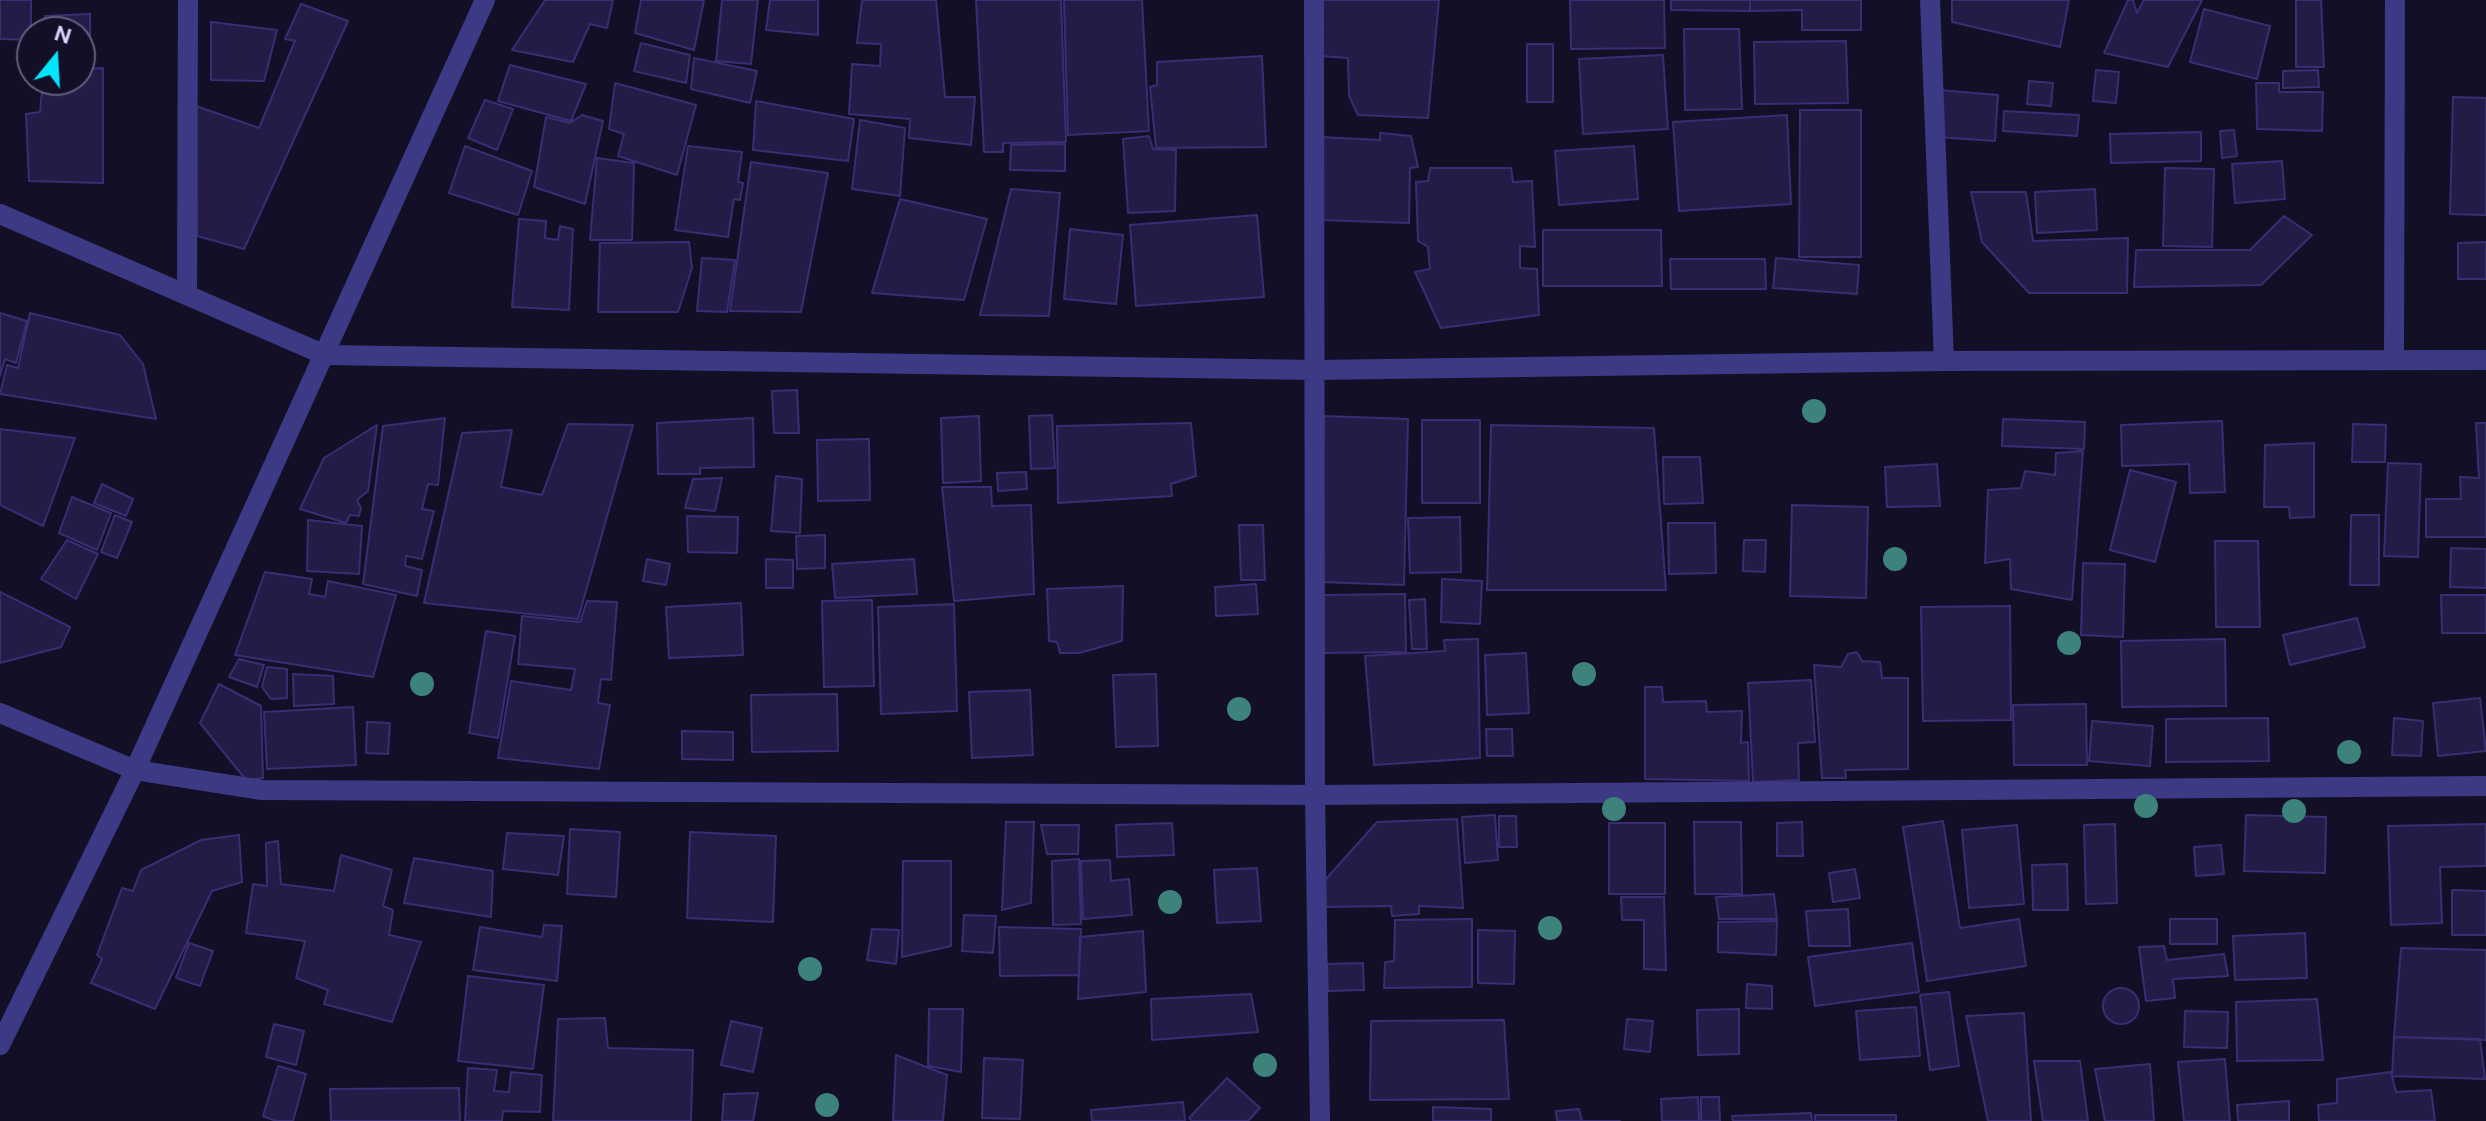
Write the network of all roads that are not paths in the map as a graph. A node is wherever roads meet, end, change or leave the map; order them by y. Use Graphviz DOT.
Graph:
graph roads {
  1 [pos="188,0"];
  2 [pos="485,0"];
  3 [pos="1314,0"];
  4 [pos="1930,0"];
  5 [pos="2395,0"];
  6 [pos="0,214"];
  7 [pos="187,294"];
  8 [pos="325,355"];
  9 [pos="2394,359"];
  10 [pos="2486,360"];
  11 [pos="1944,361"];
  12 [pos="1316,370"];
  13 [pos="0,713"];
  14 [pos="135,770"];
  15 [pos="2486,786"];
  16 [pos="1315,795"];
  17 [pos="0,1045"];
  18 [pos="1320,1121"];
  1 -- 7 [label="street"];
  2 -- 8 [label="street"];
  3 -- 12 [label="street"];
  4 -- 11 [label="street"];
  5 -- 9 [label="street"];
  6 -- 7 [label="street"];
  7 -- 8 [label="street"];
  8 -- 12 [label="street"];
  8 -- 14 [label="street"];
  9 -- 10 [label="street"];
  9 -- 11 [label="street"];
  11 -- 12 [label="street"];
  12 -- 16 [label="street"];
  13 -- 14 [label="street"];
  14 -- 16 [label="street"];
  14 -- 17 [label="street"];
  15 -- 16 [label="street"];
  16 -- 18 [label="street"];
}
